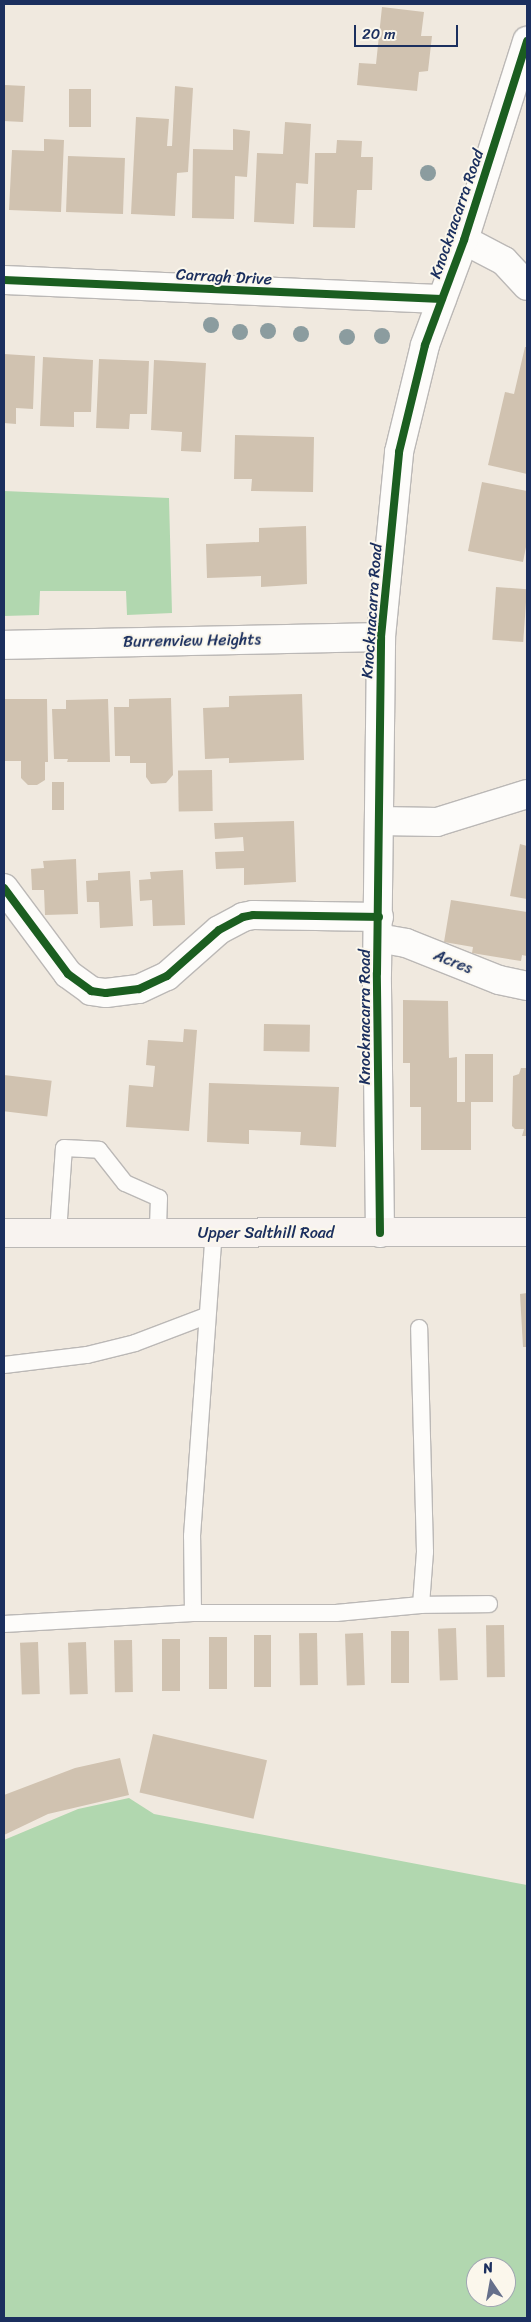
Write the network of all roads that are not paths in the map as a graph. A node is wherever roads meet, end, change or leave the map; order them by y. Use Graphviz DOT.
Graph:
graph roads {
  1 [pos="527,41"];
  2 [pos="464,240"];
  3 [pos="4,280"];
  4 [pos="527,286"];
  5 [pos="442,299"];
  6 [pos="380,636"];
  7 [pos="4,645"];
  8 [pos="527,794"];
  9 [pos="379,821"];
  10 [pos="4,888"];
  11 [pos="379,927"];
  12 [pos="527,986"];
  13 [pos="214,1232"];
  14 [pos="527,1232"];
  15 [pos="4,1233"];
  16 [pos="58,1233"];
  17 [pos="158,1233"];
  18 [pos="380,1233"];
  19 [pos="206,1316"];
  20 [pos="419,1328"];
  21 [pos="4,1364"];
  22 [pos="489,1604"];
  23 [pos="421,1605"];
  24 [pos="193,1613"];
  25 [pos="4,1624"];
  1 -- 2 [label="street, Knocknacarra Road"];
  2 -- 4 [label="street"];
  2 -- 5 [label="street, Knocknacarra Road"];
  3 -- 5 [label="street, Carragh Drive"];
  5 -- 6 [label="street, Knocknacarra Road"];
  6 -- 7 [label="street, Burrenview Heights"];
  6 -- 9 [label="street, Knocknacarra Road"];
  8 -- 9 [label="street"];
  9 -- 11 [label="street, Knocknacarra Road"];
  10 -- 11 [label="street, Acres"];
  11 -- 12 [label="street, Acres"];
  11 -- 18 [label="street, Knocknacarra Road"];
  13 -- 17 [label="main road, Upper Salthill Road"];
  13 -- 18 [label="main road, Upper Salthill Road"];
  13 -- 19 [label="lane"];
  14 -- 18 [label="main road, Upper Salthill Road"];
  15 -- 16 [label="main road, Upper Salthill Road"];
  16 -- 17 [label="main road, Upper Salthill Road"];
  16 -- 17 [label="lane"];
  19 -- 21 [label="lane"];
  19 -- 24 [label="lane"];
  20 -- 23 [label="lane"];
  22 -- 23 [label="lane"];
  23 -- 24 [label="lane"];
  24 -- 25 [label="lane"];
}
